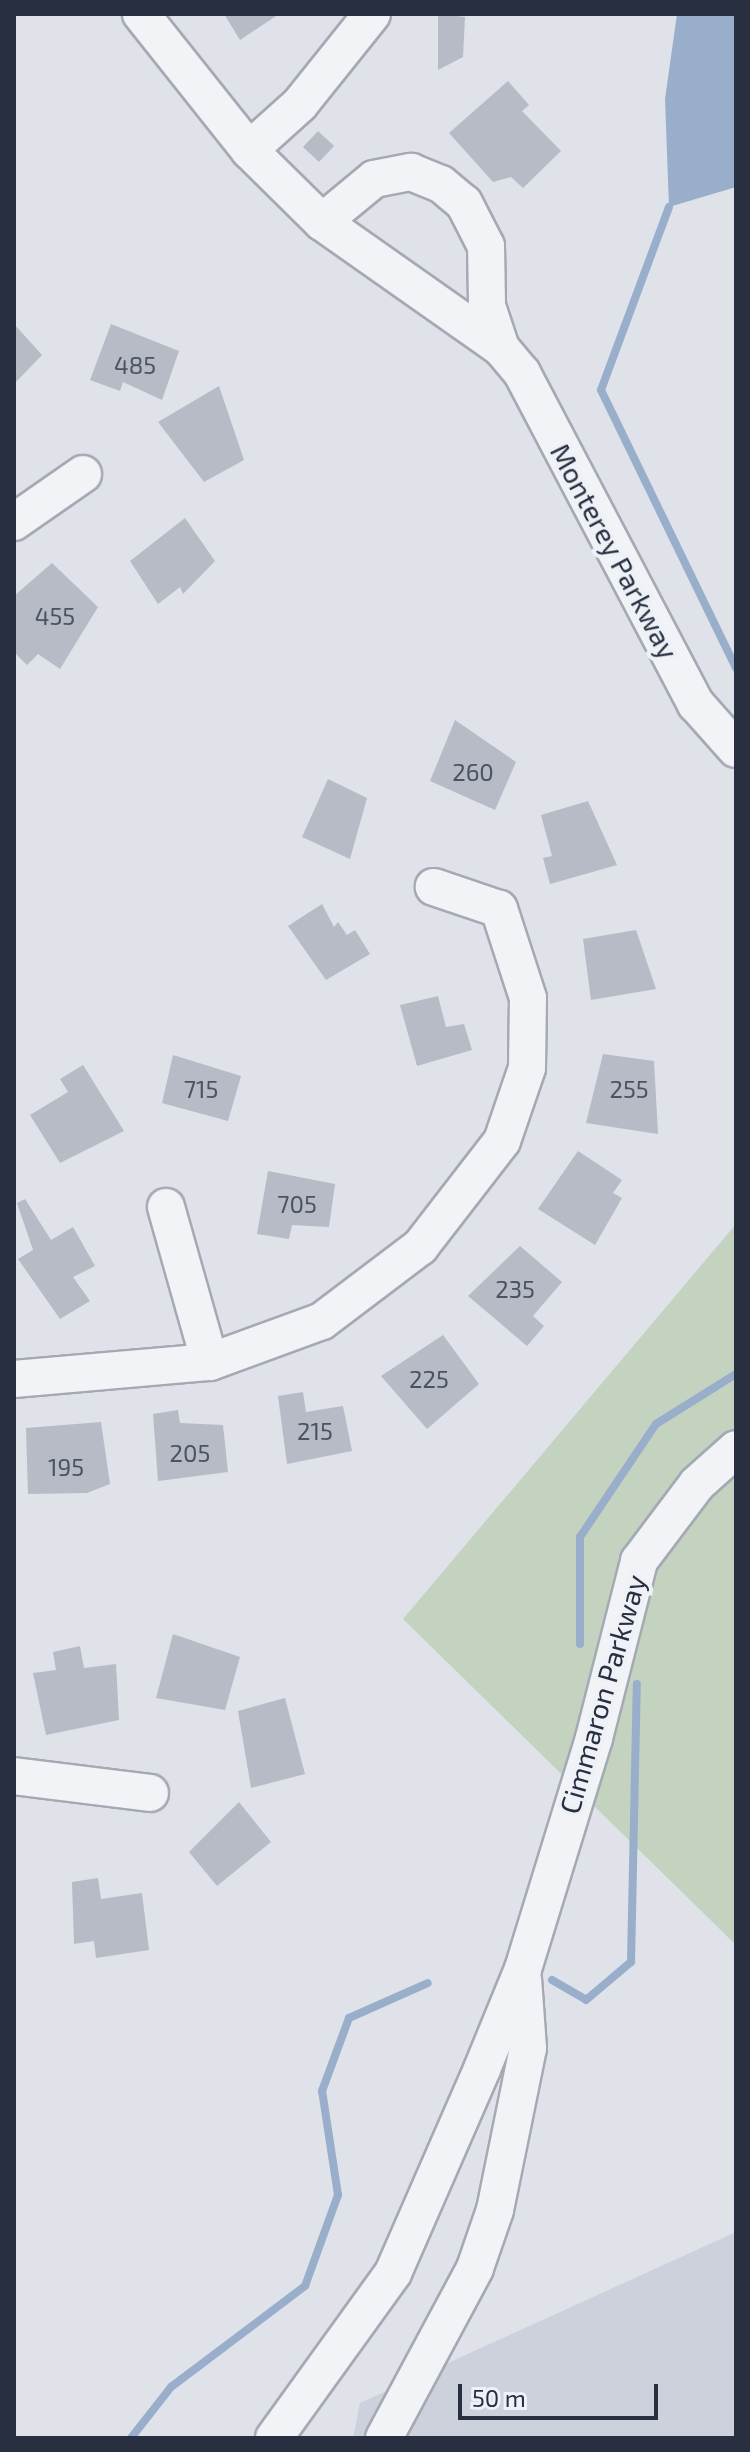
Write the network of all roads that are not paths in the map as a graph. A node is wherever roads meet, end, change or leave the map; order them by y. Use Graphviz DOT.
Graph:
graph roads {
  1 [pos="141,14"];
  2 [pos="372,14"];
  3 [pos="249,150"];
  4 [pos="322,222"];
  5 [pos="501,348"];
  6 [pos="83,474"];
  7 [pos="14,522"];
  8 [pos="736,749"];
  9 [pos="434,887"];
  10 [pos="166,1207"];
  11 [pos="210,1362"];
  12 [pos="14,1379"];
  13 [pos="736,1449"];
  14 [pos="14,1776"];
  15 [pos="150,1793"];
  16 [pos="523,1969"];
  17 [pos="274,2438"];
  18 [pos="384,2438"];
  1 -- 3 [label="street, Monterey Parkway"];
  2 -- 3 [label="street"];
  3 -- 4 [label="street, Monterey Parkway"];
  4 -- 5 [label="street, Monterey Parkway"];
  4 -- 5 [label="street, Monterey Parkway"];
  5 -- 8 [label="street, Monterey Parkway"];
  6 -- 7 [label="street"];
  9 -- 11 [label="street"];
  10 -- 11 [label="street"];
  11 -- 12 [label="street"];
  13 -- 16 [label="street, Cimmaron Parkway"];
  14 -- 15 [label="street"];
  16 -- 17 [label="street, Cimmaron Parkway"];
  16 -- 18 [label="street, Cimmaron Parkway"];
}
